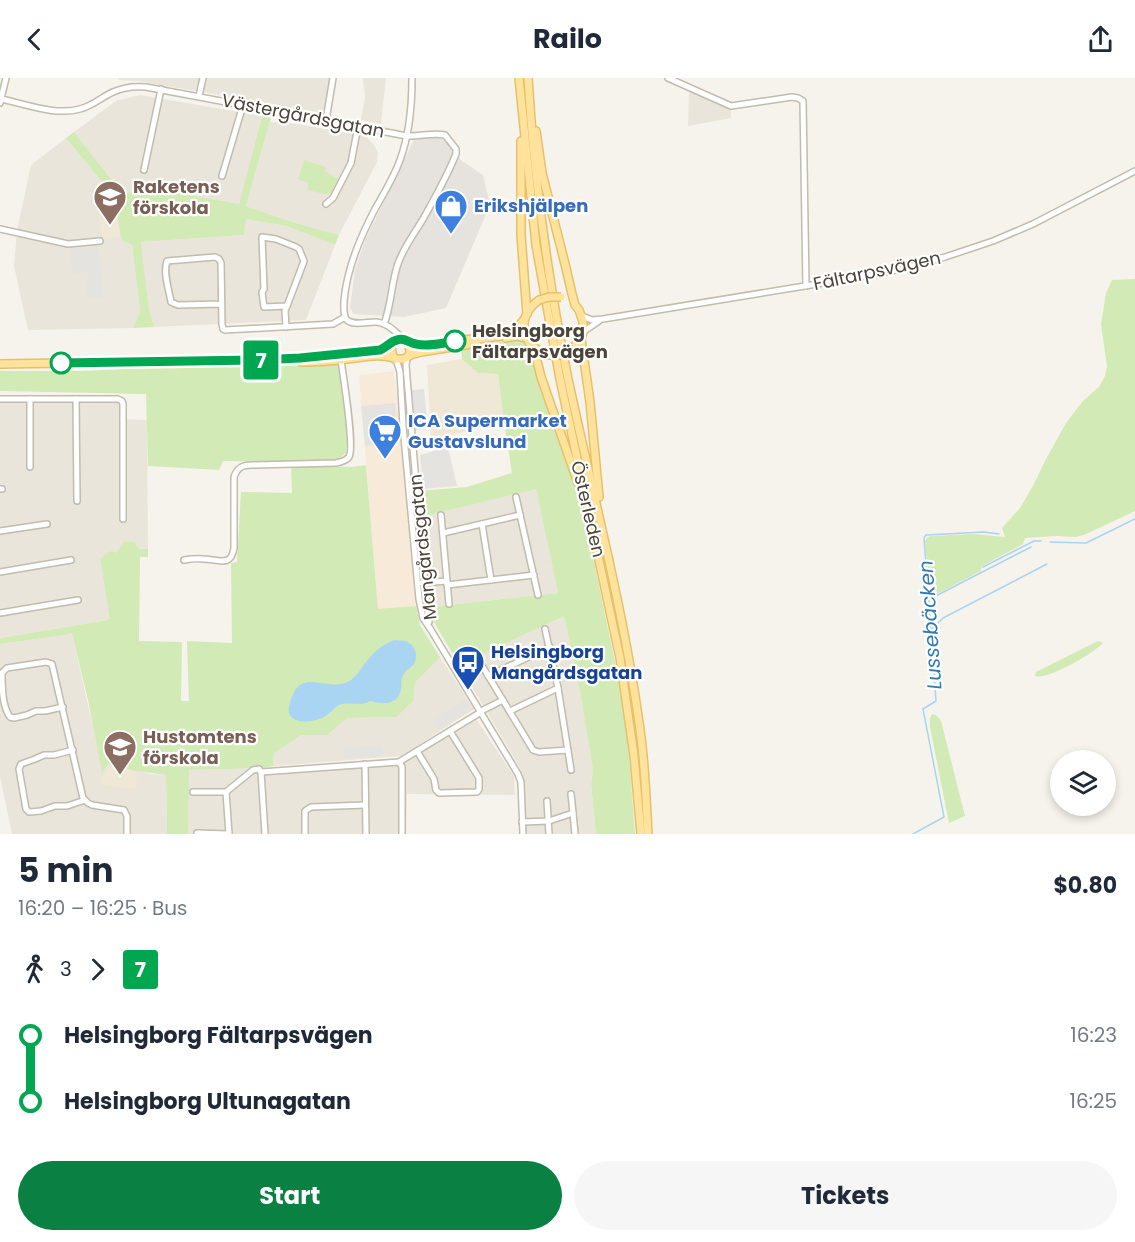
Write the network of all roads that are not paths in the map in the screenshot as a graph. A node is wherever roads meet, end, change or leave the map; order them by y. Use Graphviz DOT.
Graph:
graph roads {
  1 [pos="6,78"];
  2 [pos="202,78"];
  3 [pos="333,78"];
  4 [pos="412,78"];
  5 [pos="519,78"];
  6 [pos="528,78"];
  7 [pos="668,78"];
  8 [pos="528,87"];
  9 [pos="161,89"];
  10 [pos="199,96"];
  11 [pos="0,101"];
  12 [pos="243,105"];
  13 [pos="521,108"];
  14 [pos="326,120"];
  15 [pos="358,126"];
  16 [pos="407,136"];
  17 [pos="144,170"];
  18 [pos="1135,171"];
  19 [pos="222,176"];
  20 [pos="326,204"];
  21 [pos="0,229"];
  22 [pos="100,241"];
  23 [pos="806,286"];
  24 [pos="221,304"];
  25 [pos="575,305"];
  26 [pos="287,306"];
  27 [pos="526,316"];
  28 [pos="582,316"];
  29 [pos="345,317"];
  30 [pos="603,320"];
  31 [pos="387,326"];
  32 [pos="286,327"];
  33 [pos="582,335"];
  34 [pos="407,340"];
  35 [pos="528,340"];
  36 [pos="392,343"];
  37 [pos="351,353"];
  38 [pos="409,356"];
  39 [pos="395,359"];
  40 [pos="258,360"];
  41 [pos="341,360"];
  42 [pos="0,364"];
  43 [pos="0,399"];
  44 [pos="30,399"];
  45 [pos="76,399"];
  46 [pos="30,467"];
  47 [pos="516,497"];
  48 [pos="77,501"];
  49 [pos="441,515"];
  50 [pos="520,515"];
  51 [pos="590,515"];
  52 [pos="123,519"];
  53 [pos="47,524"];
  54 [pos="482,524"];
  55 [pos="602,528"];
  56 [pos="0,531"];
  57 [pos="443,533"];
  58 [pos="71,560"];
  59 [pos="184,560"];
  60 [pos="0,572"];
  61 [pos="534,575"];
  62 [pos="491,580"];
  63 [pos="421,583"];
  64 [pos="447,583"];
  65 [pos="538,595"];
  66 [pos="78,600"];
  67 [pos="449,604"];
  68 [pos="0,613"];
  69 [pos="545,628"];
  70 [pos="550,647"];
  71 [pos="478,659"];
  72 [pos="488,676"];
  73 [pos="558,688"];
  74 [pos="503,700"];
  75 [pos="63,707"];
  76 [pos="510,711"];
  77 [pos="481,712"];
  78 [pos="450,731"];
  79 [pos="73,750"];
  80 [pos="568,750"];
  81 [pos="417,751"];
  82 [pos="399,762"];
  83 [pos="365,764"];
  84 [pos="260,770"];
  85 [pos="571,770"];
  86 [pos="193,792"];
  87 [pos="226,792"];
  88 [pos="571,794"];
  89 [pos="85,800"];
  90 [pos="547,801"];
  91 [pos="365,805"];
  92 [pos="573,813"];
  93 [pos="549,821"];
  94 [pos="522,822"];
  95 [pos="197,833"];
  96 [pos="127,834"];
  97 [pos="228,834"];
  98 [pos="265,834"];
  99 [pos="305,834"];
  100 [pos="366,834"];
  101 [pos="402,834"];
  102 [pos="523,834"];
  103 [pos="549,834"];
  104 [pos="575,834"];
  105 [pos="641,834"];
  106 [pos="648,834"];
  1 -- 11 [label="street"];
  2 -- 10 [label="street, Västergårdsgatan"];
  3 -- 14 [label="street"];
  4 -- 16 [label="street"];
  5 -- 13 [label="main road, Österleden"];
  6 -- 8 [label="main road, Österleden"];
  7 -- 23 [label="street"];
  8 -- 25 [label="main road"];
  8 -- 55 [label="main road, Österleden"];
  9 -- 10 [label="street, Västergårdsgatan"];
  9 -- 11 [label="street, Västergårdsgatan"];
  9 -- 17 [label="street"];
  10 -- 12 [label="street, Västergårdsgatan"];
  12 -- 14 [label="street, Västergårdsgatan"];
  12 -- 19 [label="street"];
  13 -- 27 [label="main road"];
  13 -- 51 [label="main road, Österleden"];
  14 -- 15 [label="street, Västergårdsgatan"];
  15 -- 16 [label="street, Västergårdsgatan"];
  15 -- 20 [label="street"];
  16 -- 29 [label="street"];
  16 -- 31 [label="street, Västergårdsgatan"];
  18 -- 23 [label="street, Fältarpsvägen"];
  21 -- 22 [label="street"];
  23 -- 30 [label="street, Fältarpsvägen"];
  24 -- 24 [label="street"];
  24 -- 32 [label="street"];
  25 -- 27 [label="main road, bridge"];
  25 -- 28 [label="main road"];
  26 -- 26 [label="street"];
  26 -- 32 [label="street"];
  27 -- 34 [label="main road"];
  27 -- 35 [label="main road"];
  28 -- 30 [label="street, Fältarpsvägen"];
  28 -- 33 [label="main road"];
  29 -- 31 [label="street"];
  29 -- 32 [label="street"];
  30 -- 33 [label="street, Fältarpsvägen"];
  31 -- 34 [label="street"];
  31 -- 36 [label="street"];
  33 -- 35 [label="main road, bridge"];
  33 -- 55 [label="main road"];
  34 -- 36 [label="main road"];
  34 -- 38 [label="main road"];
  35 -- 38 [label="main road"];
  35 -- 51 [label="main road"];
  36 -- 37 [label="main road"];
  36 -- 39 [label="main road"];
  37 -- 40 [label="main road"];
  37 -- 41 [label="street"];
  38 -- 39 [label="main road"];
  38 -- 63 [label="street, Mangårdsgatan"];
  39 -- 41 [label="main road"];
  39 -- 63 [label="street, Mangårdsgatan"];
  40 -- 41 [label="main road"];
  40 -- 42 [label="main road"];
  41 -- 59 [label="street"];
  43 -- 44 [label="street"];
  44 -- 45 [label="street"];
  44 -- 46 [label="street"];
  45 -- 48 [label="street"];
  45 -- 52 [label="street"];
  47 -- 50 [label="street"];
  49 -- 57 [label="street"];
  50 -- 54 [label="street"];
  50 -- 61 [label="street"];
  51 -- 105 [label="main road, Österleden"];
  53 -- 56 [label="street"];
  54 -- 57 [label="street"];
  54 -- 62 [label="street"];
  55 -- 106 [label="main road, Österleden"];
  57 -- 64 [label="street"];
  58 -- 60 [label="street"];
  61 -- 62 [label="street"];
  61 -- 65 [label="street"];
  62 -- 64 [label="street"];
  63 -- 64 [label="street"];
  63 -- 77 [label="street, Mangårdsgatan"];
  64 -- 67 [label="street"];
  66 -- 68 [label="street"];
  69 -- 70 [label="street"];
  70 -- 72 [label="street"];
  70 -- 73 [label="street"];
  71 -- 72 [label="street"];
  72 -- 74 [label="street"];
  73 -- 76 [label="street"];
  73 -- 80 [label="street"];
  74 -- 76 [label="street"];
  74 -- 77 [label="street"];
  75 -- 75 [label="street"];
  75 -- 79 [label="street"];
  76 -- 80 [label="street"];
  77 -- 78 [label="street"];
  77 -- 94 [label="street, Mangårdsgatan"];
  78 -- 81 [label="street"];
  78 -- 81 [label="street"];
  79 -- 89 [label="street"];
  79 -- 89 [label="street"];
  80 -- 85 [label="street"];
  81 -- 82 [label="street"];
  82 -- 83 [label="street"];
  82 -- 101 [label="street"];
  83 -- 84 [label="street"];
  83 -- 91 [label="street"];
  84 -- 87 [label="street"];
  84 -- 98 [label="street"];
  86 -- 87 [label="street"];
  87 -- 97 [label="street"];
  88 -- 92 [label="street"];
  89 -- 96 [label="street"];
  90 -- 93 [label="street"];
  91 -- 99 [label="street"];
  91 -- 100 [label="street"];
  92 -- 93 [label="street"];
  92 -- 104 [label="street"];
  93 -- 94 [label="street"];
  93 -- 103 [label="street"];
  94 -- 102 [label="street, Mangårdsgatan"];
  95 -- 97 [label="street"];
}
